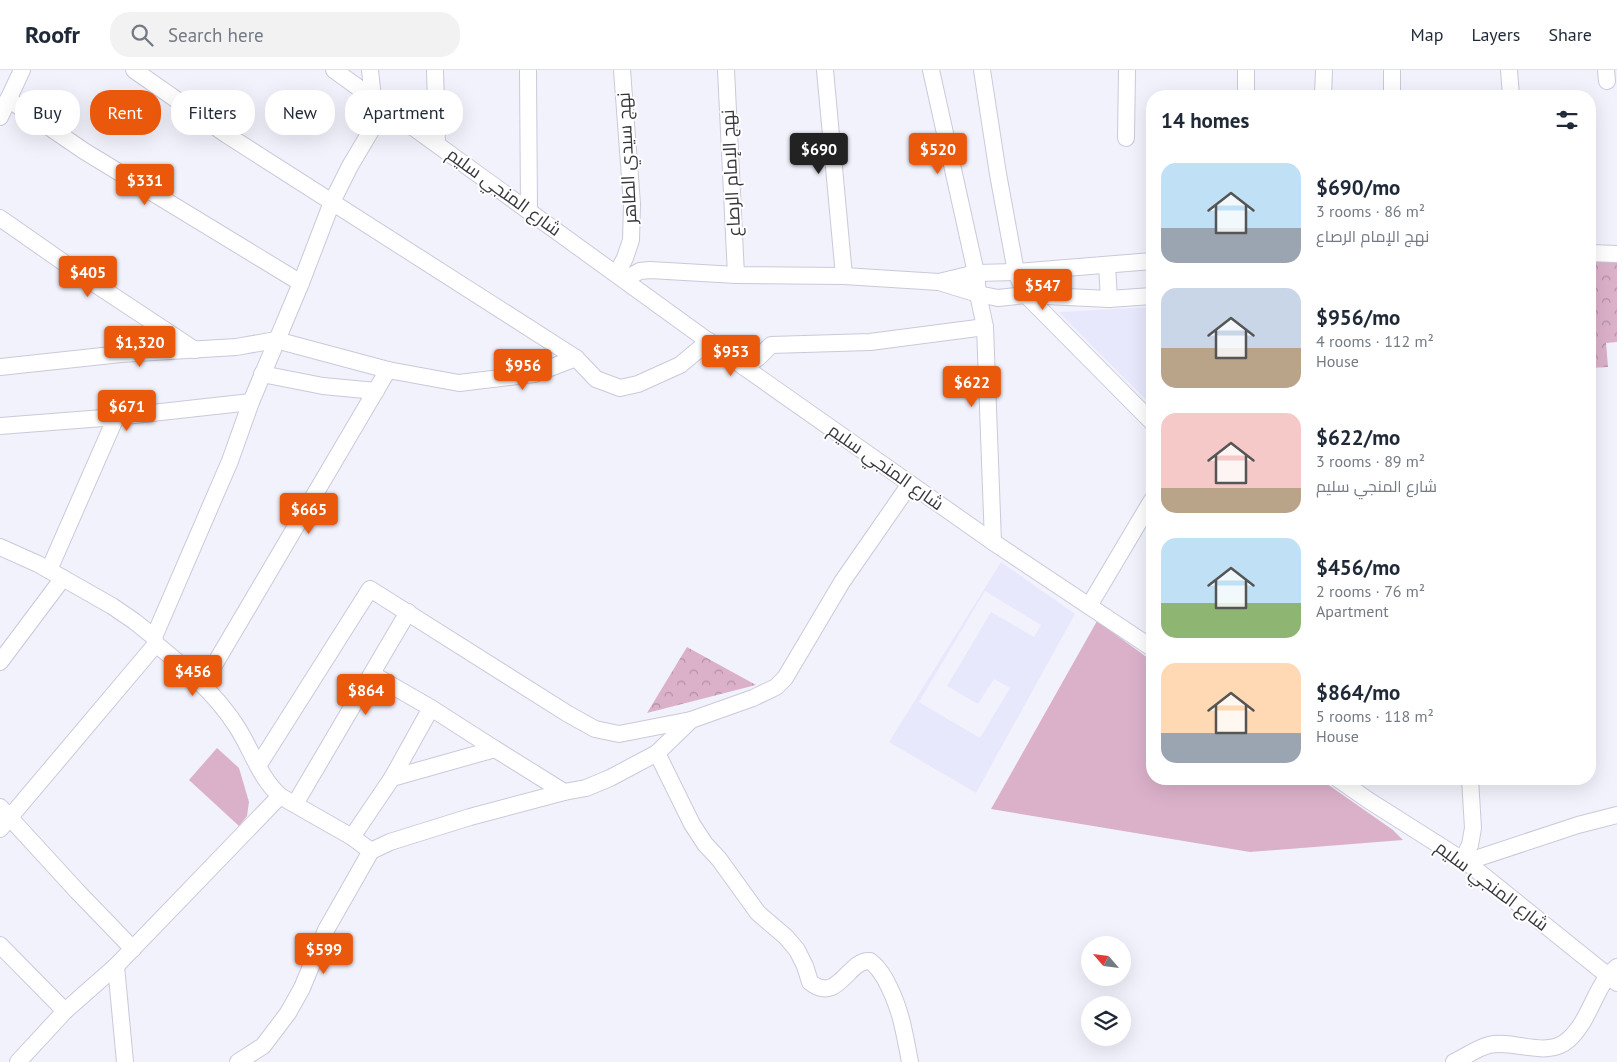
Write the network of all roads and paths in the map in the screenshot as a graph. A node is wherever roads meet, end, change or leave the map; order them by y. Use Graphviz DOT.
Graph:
graph roads {
  1 [pos="22,70"];
  2 [pos="134,70"];
  3 [pos="334,70"];
  4 [pos="370,70"];
  5 [pos="435,70"];
  6 [pos="528,70"];
  7 [pos="622,70"];
  8 [pos="726,70"];
  9 [pos="825,70"];
  10 [pos="931,70"];
  11 [pos="982,70"];
  12 [pos="1127,70"];
  13 [pos="1246,70"];
  14 [pos="1324,70"];
  15 [pos="1392,70"];
  16 [pos="1509,70"];
  17 [pos="7,90"];
  18 [pos="361,90"];
  19 [pos="375,90"];
  20 [pos="1246,90"];
  21 [pos="1323,90"];
  22 [pos="1392,90"];
  23 [pos="1511,90"];
  24 [pos="0,117"];
  25 [pos="364,135"];
  26 [pos="425,135"];
  27 [pos="1126,138"];
  28 [pos="437,143"];
  29 [pos="332,202"];
  30 [pos="529,211"];
  31 [pos="0,218"];
  32 [pos="1596,253"];
  33 [pos="1617,254"];
  34 [pos="1146,261"];
  35 [pos="1107,265"];
  36 [pos="1016,272"];
  37 [pos="976,273"];
  38 [pos="736,275"];
  39 [pos="621,276"];
  40 [pos="844,276"];
  41 [pos="939,282"];
  42 [pos="301,283"];
  43 [pos="978,294"];
  44 [pos="1026,295"];
  45 [pos="1146,296"];
  46 [pos="1109,299"];
  47 [pos="985,327"];
  48 [pos="276,340"];
  49 [pos="709,341"];
  50 [pos="195,350"];
  51 [pos="576,358"];
  52 [pos="0,367"];
  53 [pos="744,367"];
  54 [pos="388,370"];
  55 [pos="262,374"];
  56 [pos="376,391"];
  57 [pos="251,402"];
  58 [pos="1146,416"];
  59 [pos="116,417"];
  60 [pos="0,426"];
  61 [pos="910,484"];
  62 [pos="1146,510"];
  63 [pos="993,542"];
  64 [pos="0,547"];
  65 [pos="56,574"];
  66 [pos="1089,606"];
  67 [pos="408,612"];
  68 [pos="155,640"];
  69 [pos="1146,644"];
  70 [pos="0,662"];
  71 [pos="372,674"];
  72 [pos="203,684"];
  73 [pos="431,708"];
  74 [pos="691,720"];
  75 [pos="495,749"];
  76 [pos="657,753"];
  77 [pos="258,766"];
  78 [pos="392,778"];
  79 [pos="1347,785"];
  80 [pos="1470,785"];
  81 [pos="564,792"];
  82 [pos="280,796"];
  83 [pos="295,804"];
  84 [pos="1617,815"];
  85 [pos="3,818"];
  86 [pos="352,838"];
  87 [pos="371,852"];
  88 [pos="1464,861"];
  89 [pos="0,945"];
  90 [pos="133,949"];
  91 [pos="116,966"];
  92 [pos="1614,975"];
  93 [pos="65,1011"];
  94 [pos="18,1062"];
  95 [pos="125,1062"];
  96 [pos="238,1062"];
  97 [pos="910,1062"];
  98 [pos="1454,1062"];
  1 -- 17 [label="street"];
  2 -- 29 [label="street"];
  3 -- 18 [label="street, شارع المنجي سليم"];
  4 -- 19 [label="street"];
  5 -- 28 [label="street"];
  6 -- 30 [label="street"];
  7 -- 39 [label="street, نهج سيدي الطاهر"];
  8 -- 38 [label="street, نهج الإمام الرصاع"];
  9 -- 40 [label="street"];
  10 -- 37 [label="street"];
  11 -- 36 [label="street"];
  12 -- 27 [label="street"];
  13 -- 20 [label="street"];
  14 -- 21 [label="street"];
  15 -- 22 [label="street"];
  16 -- 23 [label="street"];
  17 -- 24 [label="street"];
  17 -- 42 [label="street"];
  25 -- 29 [label="street"];
  26 -- 28 [label="street, شارع المنجي سليم"];
  28 -- 30 [label="street, شارع المنجي سليم"];
  29 -- 42 [label="street"];
  29 -- 51 [label="street"];
  30 -- 39 [label="street, شارع المنجي سليم"];
  31 -- 50 [label="street"];
  32 -- 33 [label="street"];
  34 -- 35 [label="street"];
  35 -- 36 [label="street"];
  35 -- 46 [label="street"];
  36 -- 37 [label="street"];
  36 -- 44 [label="street"];
  37 -- 41 [label="street"];
  37 -- 43 [label="street"];
  38 -- 39 [label="street"];
  38 -- 40 [label="street"];
  39 -- 49 [label="street, شارع المنجي سليم"];
  40 -- 41 [label="street"];
  41 -- 43 [label="street"];
  42 -- 48 [label="street"];
  43 -- 44 [label="street"];
  43 -- 47 [label="street"];
  44 -- 46 [label="street"];
  44 -- 58 [label="street"];
  45 -- 46 [label="street"];
  47 -- 53 [label="street"];
  47 -- 63 [label="street"];
  48 -- 50 [label="street"];
  48 -- 54 [label="street"];
  48 -- 55 [label="street"];
  49 -- 51 [label="street"];
  49 -- 53 [label="street, شارع المنجي سليم"];
  50 -- 52 [label="street"];
  51 -- 54 [label="street"];
  53 -- 61 [label="street, شارع المنجي سليم"];
  54 -- 56 [label="street"];
  55 -- 56 [label="street"];
  55 -- 57 [label="street"];
  56 -- 72 [label="street"];
  57 -- 59 [label="street"];
  57 -- 68 [label="street"];
  59 -- 60 [label="street"];
  59 -- 65 [label="street"];
  61 -- 63 [label="street, شارع المنجي سليم"];
  61 -- 74 [label="street"];
  62 -- 66 [label="street"];
  63 -- 66 [label="street, شارع المنجي سليم"];
  64 -- 65 [label="street"];
  65 -- 68 [label="street"];
  65 -- 70 [label="street"];
  66 -- 69 [label="street, شارع المنجي سليم"];
  67 -- 71 [label="street"];
  67 -- 74 [label="street"];
  67 -- 77 [label="street"];
  68 -- 72 [label="street"];
  68 -- 85 [label="street"];
  71 -- 73 [label="street"];
  71 -- 83 [label="street"];
  72 -- 77 [label="street"];
  73 -- 75 [label="street"];
  73 -- 78 [label="street"];
  74 -- 76 [label="street"];
  75 -- 78 [label="street"];
  75 -- 81 [label="street"];
  76 -- 81 [label="street"];
  76 -- 97 [label="street"];
  77 -- 82 [label="street"];
  78 -- 86 [label="street"];
  79 -- 88 [label="street, شارع المنجي سليم"];
  80 -- 88 [label="street"];
  81 -- 87 [label="street"];
  82 -- 83 [label="street"];
  82 -- 90 [label="street"];
  83 -- 86 [label="street"];
  84 -- 88 [label="street"];
  85 -- 90 [label="street"];
  86 -- 87 [label="street"];
  87 -- 96 [label="street"];
  88 -- 92 [label="street, شارع المنجي سليم"];
  89 -- 93 [label="street"];
  90 -- 91 [label="street"];
  91 -- 93 [label="street"];
  91 -- 95 [label="street"];
  92 -- 98 [label="street"];
  93 -- 94 [label="street"];
}
